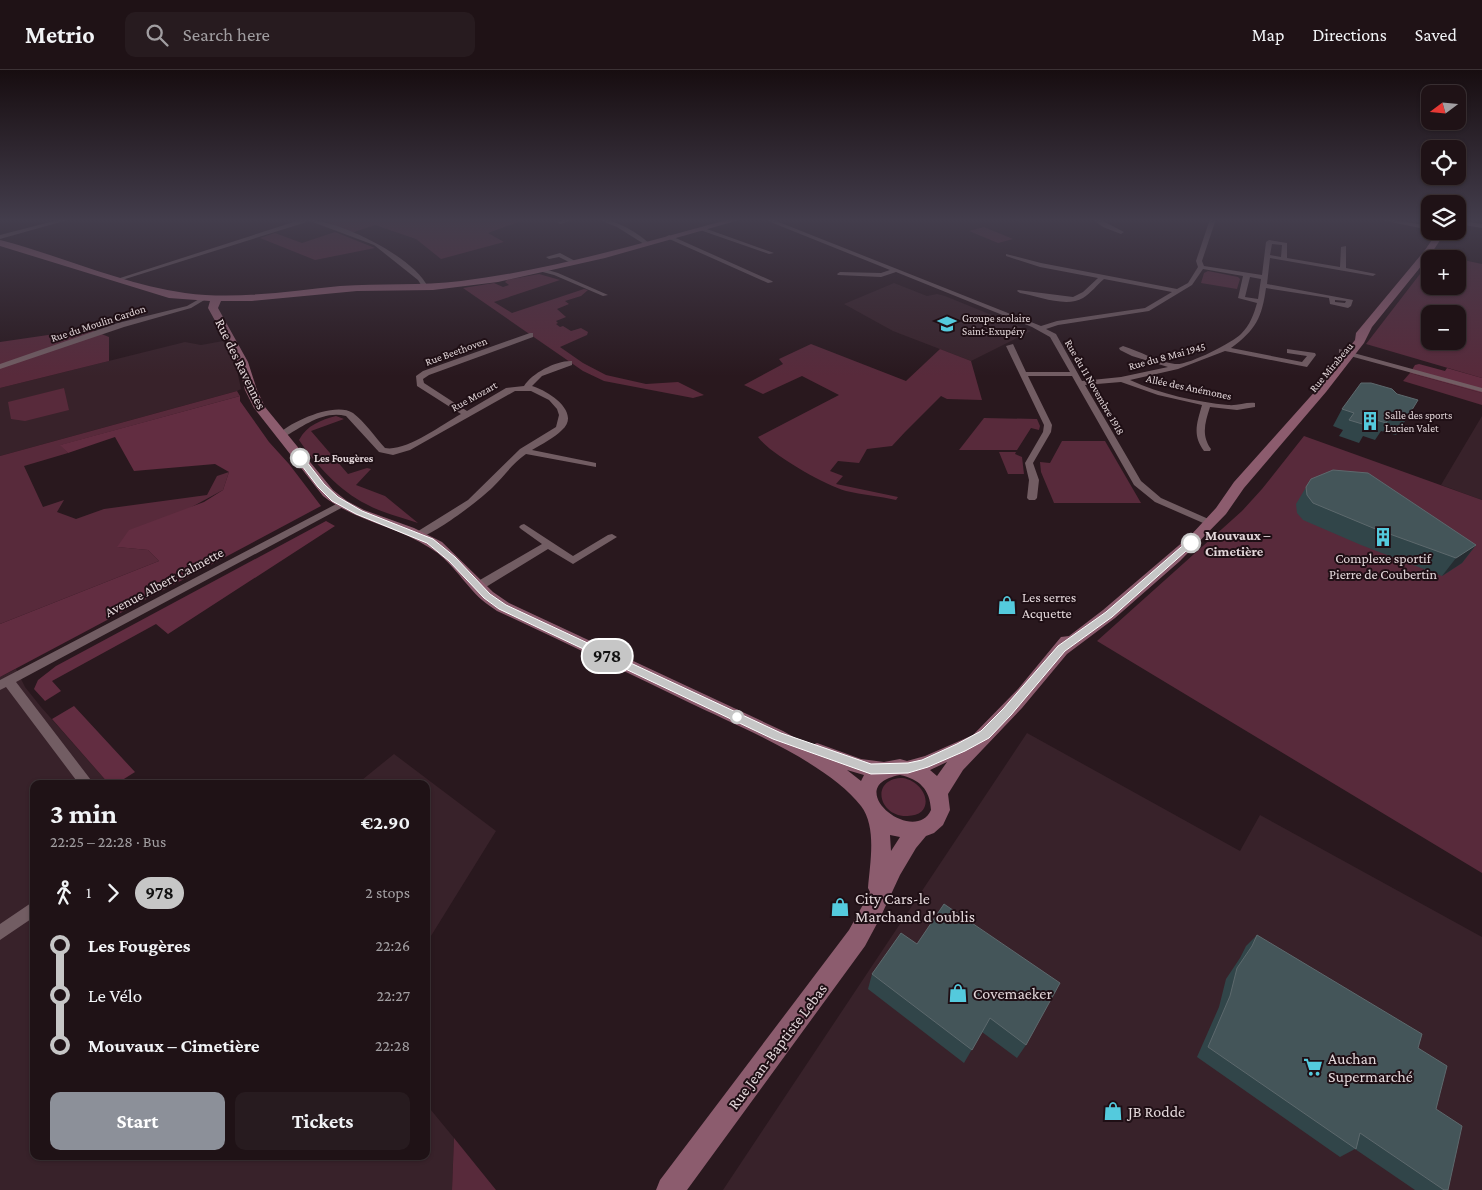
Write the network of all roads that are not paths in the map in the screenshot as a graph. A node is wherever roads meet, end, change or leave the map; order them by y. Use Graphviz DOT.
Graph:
graph roads {
  1 [pos="95,271"];
  2 [pos="144,271"];
  3 [pos="411,271"];
  4 [pos="534,271"];
  5 [pos="544,271"];
  6 [pos="746,271"];
  7 [pos="893,271"];
  8 [pos="900,271"];
  9 [pos="1072,271"];
  10 [pos="1199,271"];
  11 [pos="1229,271"];
  12 [pos="1264,271"];
  13 [pos="1357,271"];
  14 [pos="1413,271"];
  15 [pos="840,274"];
  16 [pos="1247,274"];
  17 [pos="1373,274"];
  18 [pos="1102,277"];
  19 [pos="1263,277"];
  20 [pos="120,279"];
  21 [pos="770,282"];
  22 [pos="1262,286"];
  23 [pos="425,287"];
  24 [pos="1020,291"];
  25 [pos="1178,291"];
  26 [pos="605,295"];
  27 [pos="1332,297"];
  28 [pos="208,301"];
  29 [pos="1260,302"];
  30 [pos="1042,328"];
  31 [pos="530,336"];
  32 [pos="1010,346"];
  33 [pos="1123,348"];
  34 [pos="1227,349"];
  35 [pos="1290,351"];
  36 [pos="1346,352"];
  37 [pos="569,364"];
  38 [pos="1175,367"];
  39 [pos="0,368"];
  40 [pos="1024,374"];
  41 [pos="1074,374"];
  42 [pos="1123,380"];
  43 [pos="1079,383"];
  44 [pos="527,388"];
  45 [pos="1482,390"];
  46 [pos="1207,403"];
  47 [pos="1252,405"];
  48 [pos="1302,411"];
  49 [pos="466,414"];
  50 [pos="281,435"];
  51 [pos="1207,449"];
  52 [pos="523,451"];
  53 [pos="593,465"];
  54 [pos="1239,485"];
  55 [pos="1032,498"];
  56 [pos="342,504"];
  57 [pos="1205,521"];
  58 [pos="524,527"];
  59 [pos="419,535"];
  60 [pos="612,537"];
  61 [pos="549,544"];
  62 [pos="477,586"];
  63 [pos="4,683"];
  64 [pos="985,734"];
  65 [pos="777,736"];
  66 [pos="908,768"];
  67 [pos="884,770"];
  68 [pos="84,780"];
  69 [pos="939,794"];
  70 [pos="867,800"];
  71 [pos="878,818"];
  72 [pos="919,829"];
  73 [pos="879,898"];
  74 [pos="30,911"];
  75 [pos="0,933"];
  76 [pos="670,1190"];
  1 -- 20 [label="main road"];
  2 -- 20 [label="street"];
  3 -- 23 [label="street"];
  4 -- 23 [label="main road"];
  5 -- 26 [label="street"];
  6 -- 21 [label="street"];
  7 -- 15 [label="street"];
  8 -- 30 [label="street"];
  9 -- 18 [label="street"];
  10 -- 25 [label="street, Rue du 11 Novembre 1918"];
  11 -- 16 [label="street"];
  12 -- 19 [label="street, Rue du 8 Mai 1945"];
  13 -- 17 [label="street"];
  14 -- 36 [label="main road, Rue Mirabeau"];
  16 -- 19 [label="street"];
  16 -- 29 [label="street"];
  18 -- 24 [label="street"];
  18 -- 25 [label="street"];
  19 -- 22 [label="street, Rue du 8 Mai 1945"];
  20 -- 28 [label="main road"];
  22 -- 27 [label="street"];
  22 -- 29 [label="street, Rue du 8 Mai 1945"];
  23 -- 28 [label="main road"];
  25 -- 30 [label="street, Rue du 11 Novembre 1918"];
  28 -- 39 [label="street, Rue du Moulin Cardon"];
  28 -- 50 [label="main road, Rue des Ravennes"];
  29 -- 34 [label="street, Rue du 8 Mai 1945"];
  30 -- 41 [label="street, Rue du 11 Novembre 1918"];
  31 -- 49 [label="street, Rue Beethoven"];
  32 -- 40 [label="street"];
  33 -- 38 [label="street"];
  34 -- 35 [label="street"];
  34 -- 38 [label="street, Rue du 8 Mai 1945"];
  36 -- 45 [label="street"];
  36 -- 48 [label="main road, Rue Mirabeau"];
  37 -- 44 [label="street"];
  38 -- 42 [label="street, Rue du 8 Mai 1945"];
  40 -- 41 [label="street"];
  40 -- 55 [label="street"];
  41 -- 43 [label="street, Rue du 11 Novembre 1918"];
  42 -- 43 [label="street, Rue du 8 Mai 1945"];
  42 -- 46 [label="street, Allée des Anémones"];
  43 -- 57 [label="street, Rue du 11 Novembre 1918"];
  44 -- 49 [label="street, Rue Mozart"];
  44 -- 52 [label="street"];
  46 -- 47 [label="street, Allée des Anémones"];
  46 -- 51 [label="street"];
  48 -- 54 [label="main road, Rue Mirabeau"];
  49 -- 50 [label="street, Rue Mozart"];
  50 -- 56 [label="main road, Rue des Ravennes"];
  52 -- 53 [label="street"];
  52 -- 59 [label="street"];
  54 -- 57 [label="main road, Rue Mirabeau"];
  56 -- 59 [label="main road, Rue des Ravennes"];
  56 -- 63 [label="street, Avenue Albert Calmette"];
  57 -- 64 [label="main road, Rue Mirabeau"];
  58 -- 61 [label="street"];
  59 -- 62 [label="main road, Rue des Ravennes"];
  60 -- 61 [label="street"];
  61 -- 62 [label="street"];
  62 -- 65 [label="main road, Rue des Ravennes"];
  63 -- 68 [label="street"];
  64 -- 66 [label="main road, Rue Mirabeau"];
  64 -- 69 [label="main road, Rue Mirabeau"];
  65 -- 67 [label="main road, Rue des Ravennes"];
  65 -- 70 [label="main road, Rue des Ravennes"];
  66 -- 67 [label="main road"];
  66 -- 69 [label="main road"];
  67 -- 70 [label="main road"];
  69 -- 72 [label="main road"];
  70 -- 71 [label="main road"];
  71 -- 72 [label="main road"];
  71 -- 73 [label="main road"];
  72 -- 73 [label="main road"];
  73 -- 76 [label="main road, Rue Jean-Baptiste Lebas"];
  74 -- 75 [label="street"];
}
